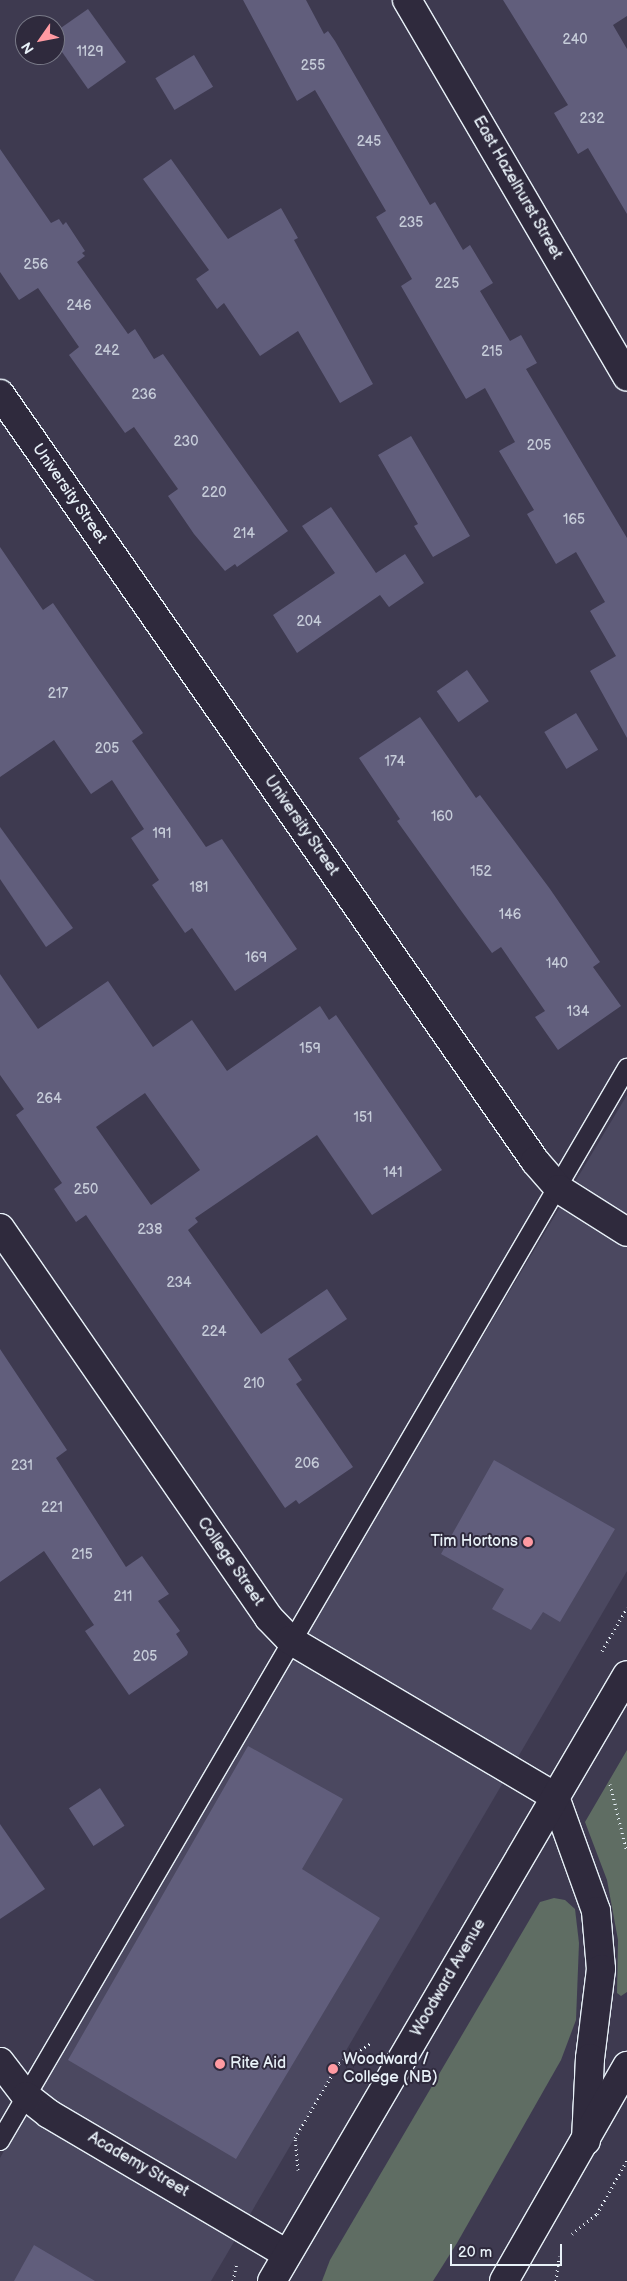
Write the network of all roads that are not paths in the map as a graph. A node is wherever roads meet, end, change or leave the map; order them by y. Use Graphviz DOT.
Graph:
graph roads {
  1 [pos="407,0"];
  2 [pos="627,377"];
  3 [pos="0,394"];
  4 [pos="627,1068"];
  5 [pos="559,1188"];
  6 [pos="0,1228"];
  7 [pos="627,1232"];
  8 [pos="290,1640"];
  9 [pos="627,1674"];
  10 [pos="554,1798"];
  11 [pos="0,2062"];
  12 [pos="627,2066"];
  13 [pos="26,2096"];
  14 [pos="0,2141"];
  15 [pos="586,2141"];
  16 [pos="288,2254"];
  17 [pos="272,2281"];
  18 [pos="504,2281"];
  1 -- 2 [label="street, East Hazelhurst Street"];
  3 -- 5 [label="street, University Street"];
  4 -- 5 [label="lane"];
  5 -- 7 [label="street, University Street"];
  5 -- 8 [label="lane"];
  6 -- 8 [label="street, College Street"];
  8 -- 10 [label="street, College Street"];
  8 -- 13 [label="lane"];
  9 -- 10 [label="street, Woodward Avenue"];
  10 -- 15 [label="street"];
  10 -- 16 [label="street, Woodward Avenue"];
  11 -- 13 [label="street, Academy Street"];
  12 -- 15 [label="street"];
  13 -- 14 [label="lane"];
  13 -- 16 [label="street, Academy Street"];
  15 -- 18 [label="street"];
  16 -- 17 [label="street, Woodward Avenue"];
}
